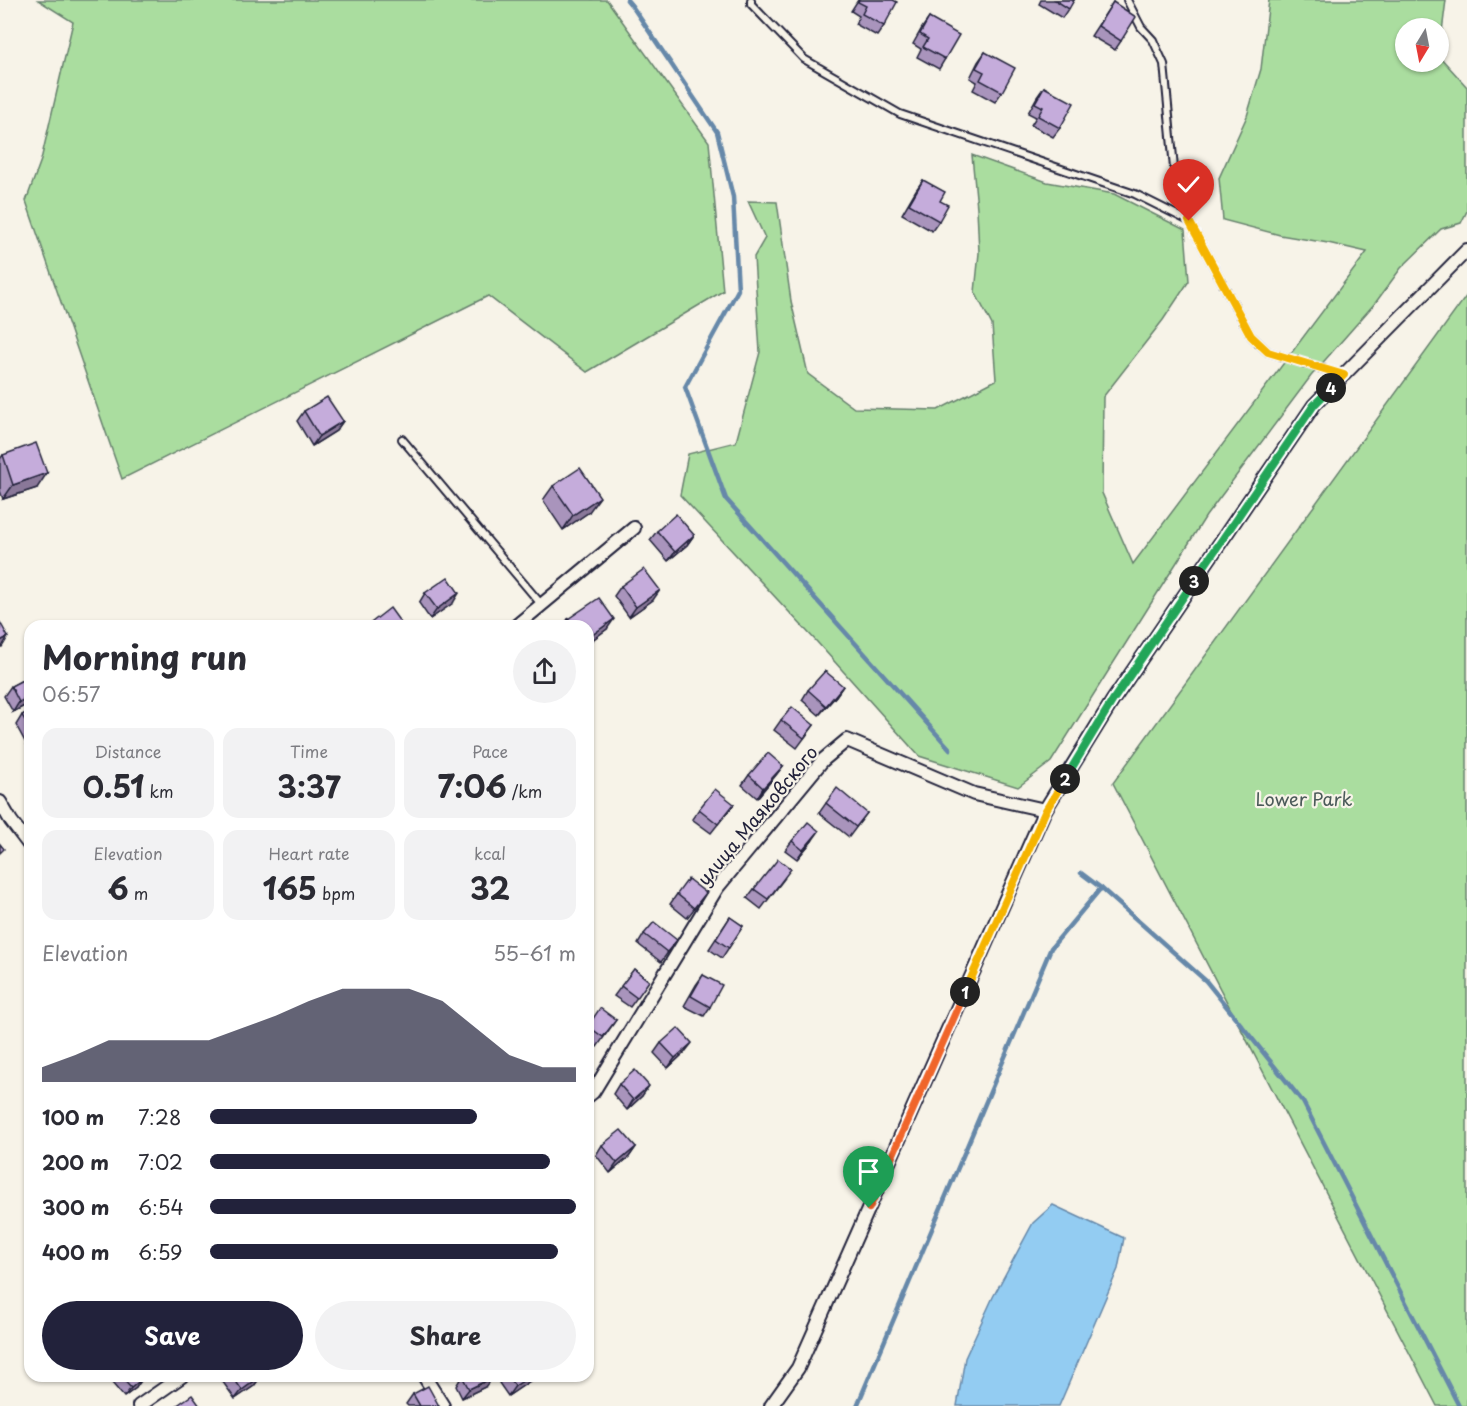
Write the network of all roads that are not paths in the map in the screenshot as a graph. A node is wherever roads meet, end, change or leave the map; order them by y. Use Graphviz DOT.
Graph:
graph roads {
  1 [pos="751,0"];
  2 [pos="1127,0"];
  3 [pos="1189,221"];
  4 [pos="1467,250"];
  5 [pos="1344,375"];
  6 [pos="402,439"];
  7 [pos="634,528"];
  8 [pos="542,605"];
  9 [pos="523,620"];
  10 [pos="0,801"];
  11 [pos="1046,810"];
  12 [pos="24,838"];
  13 [pos="594,1090"];
  14 [pos="173,1382"];
  15 [pos="428,1382"];
  16 [pos="139,1406"];
  17 [pos="443,1406"];
  18 [pos="771,1406"];
  1 -- 3 [label="lane"];
  2 -- 3 [label="lane"];
  3 -- 5 [label="lane"];
  4 -- 5 [label="street"];
  5 -- 11 [label="street"];
  6 -- 8 [label="lane"];
  7 -- 8 [label="street"];
  8 -- 9 [label="street"];
  10 -- 12 [label="street"];
  11 -- 13 [label="street, улица Маяковского"];
  11 -- 18 [label="street"];
  14 -- 16 [label="street"];
  15 -- 17 [label="street"];
}
